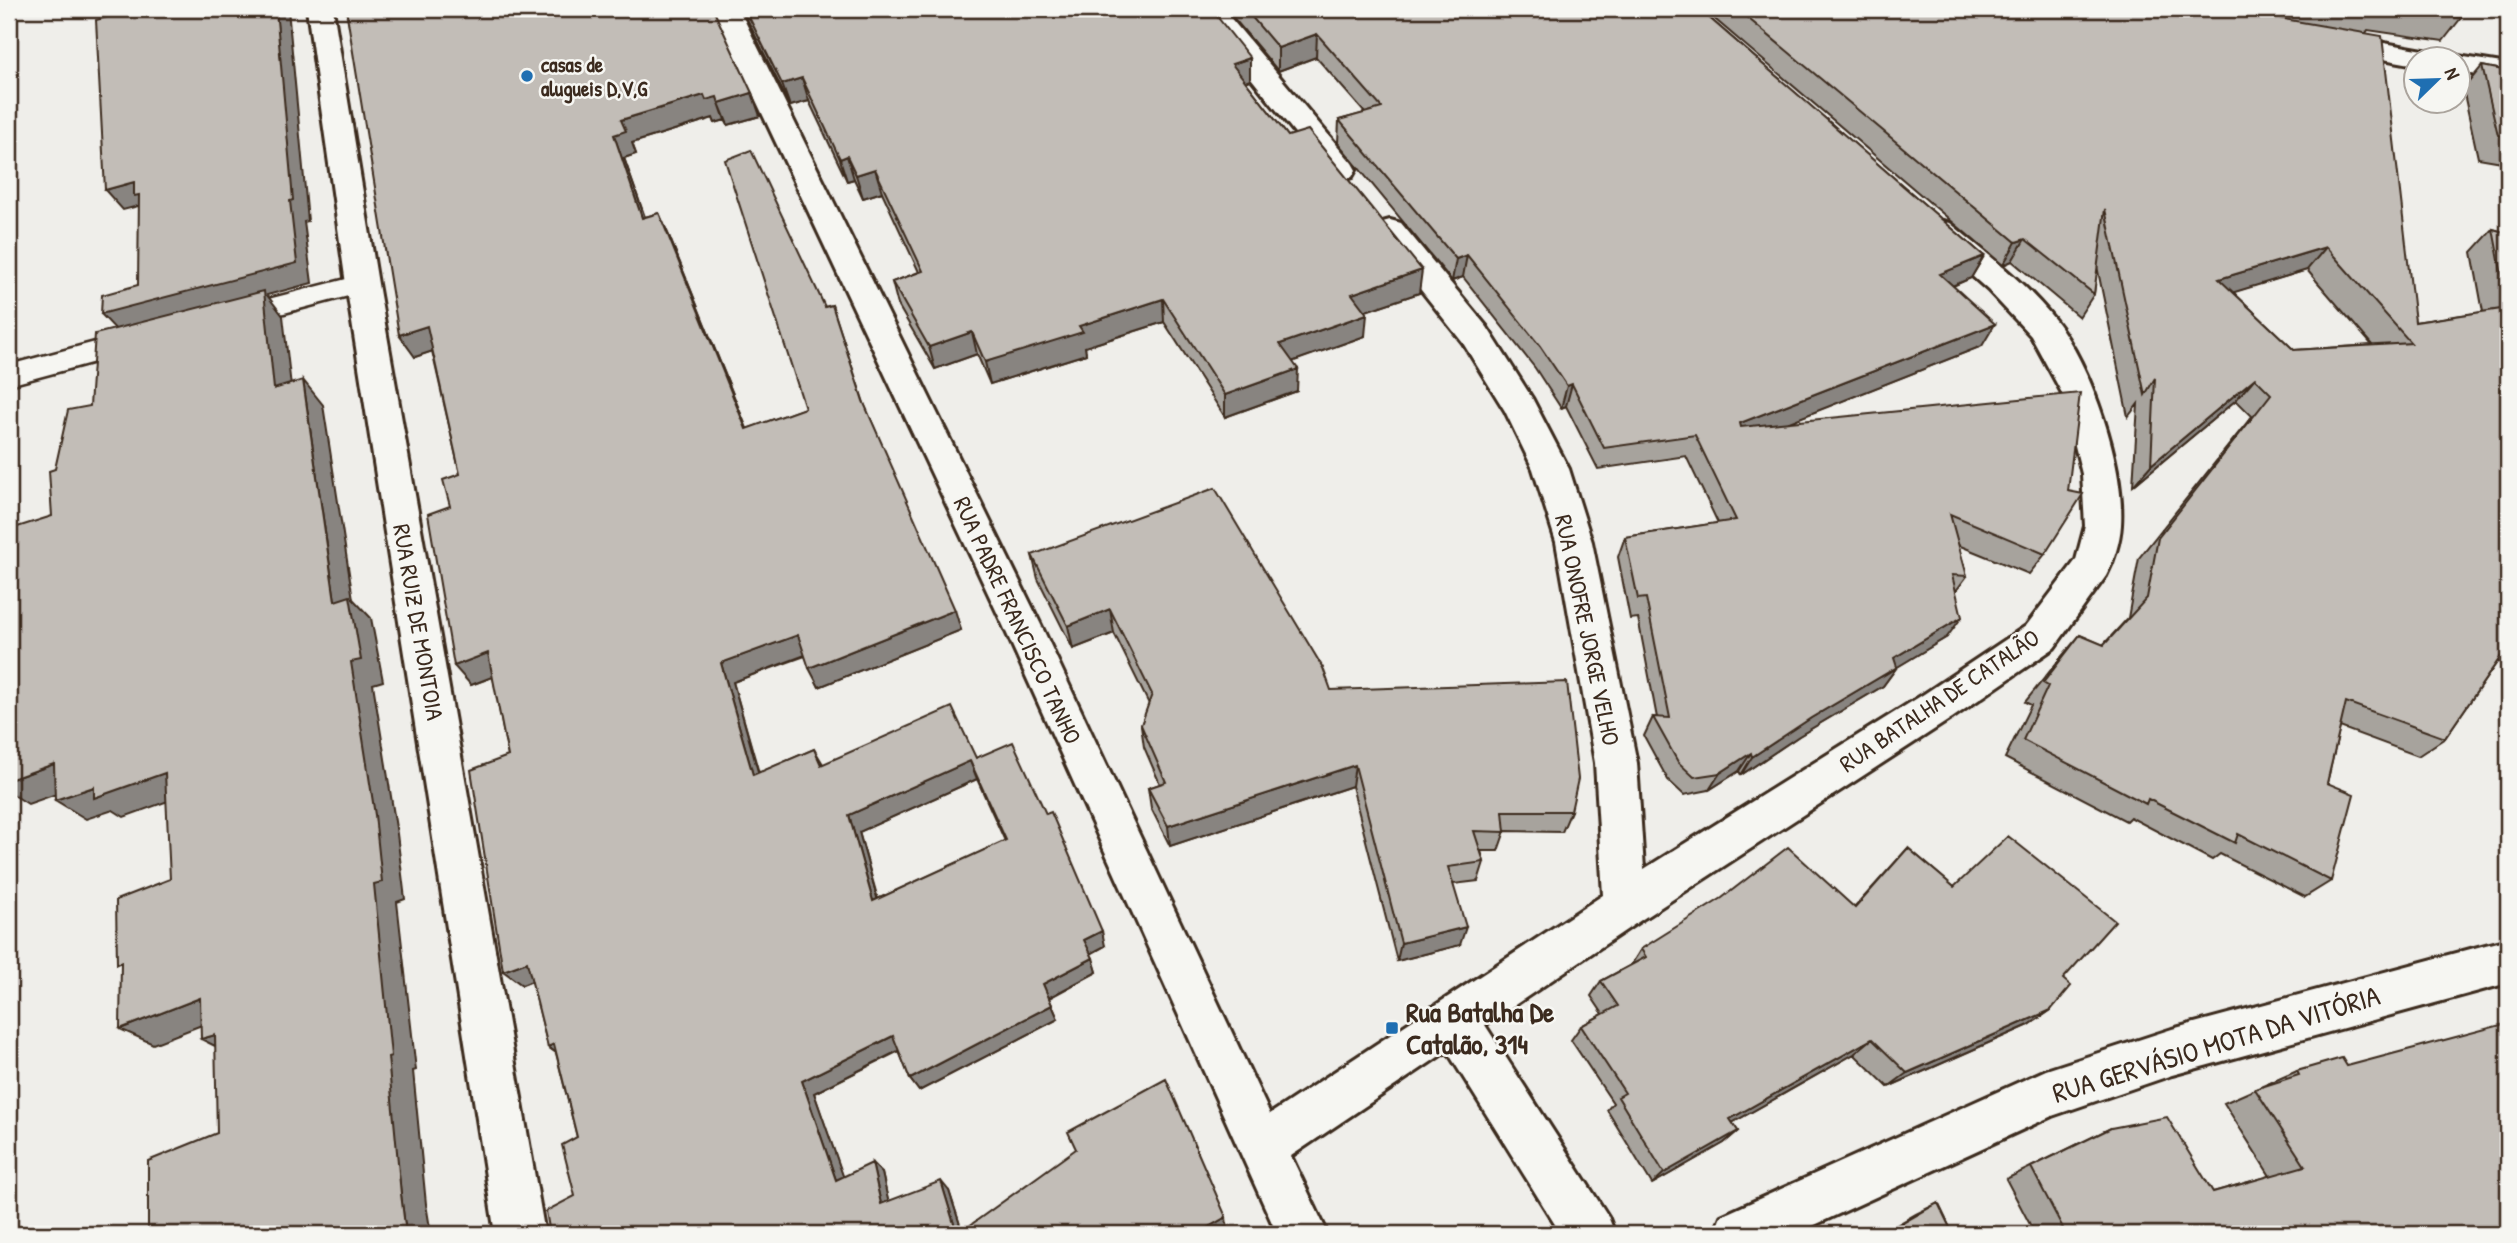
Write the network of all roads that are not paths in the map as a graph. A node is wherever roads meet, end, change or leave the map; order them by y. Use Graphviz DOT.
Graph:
graph roads {
  1 [pos="320,9"];
  2 [pos="726,9"];
  3 [pos="1209,9"];
  4 [pos="2146,9"];
  5 [pos="2270,30"];
  6 [pos="2311,38"];
  7 [pos="2402,54"];
  8 [pos="2472,66"];
  9 [pos="2508,72"];
  10 [pos="1915,210"];
  11 [pos="362,284"];
  12 [pos="204,324"];
  13 [pos="164,335"];
  14 [pos="9,375"];
  15 [pos="1625,905"];
  16 [pos="2508,961"];
  17 [pos="1455,1021"];
  18 [pos="1261,1149"];
  19 [pos="520,1234"];
  20 [pos="1303,1234"];
  21 [pos="1590,1234"];
  22 [pos="1739,1234"];
  1 -- 11 [label="street, RUA RUIZ DE MONTOIA"];
  2 -- 18 [label="street, RUA PADRE FRANCISCO TANHO"];
  3 -- 15 [label="street, RUA ONOFRE JORGE VELHO"];
  4 -- 5 [label="street"];
  6 -- 7 [label="street"];
  8 -- 9 [label="street"];
  10 -- 15 [label="street, RUA BATALHA DE CATALÃO"];
  11 -- 12 [label="lane"];
  11 -- 19 [label="street, RUA RUIZ DE MONTOIA"];
  13 -- 14 [label="lane"];
  15 -- 17 [label="street, RUA BATALHA DE CATALÃO"];
  16 -- 22 [label="street, RUA GERVÁSIO MOTA DA VITÓRIA"];
  17 -- 18 [label="street, RUA BATALHA DE CATALÃO"];
  17 -- 21 [label="street"];
  18 -- 20 [label="street, RUA PADRE FRANCISCO TANHO"];
}
